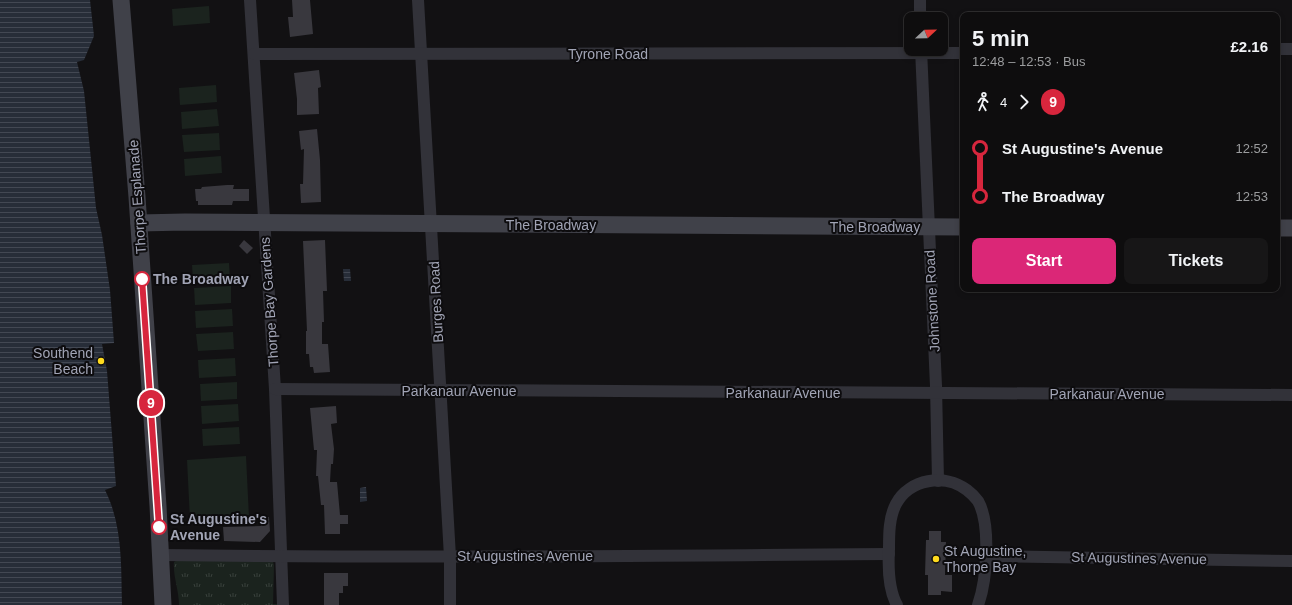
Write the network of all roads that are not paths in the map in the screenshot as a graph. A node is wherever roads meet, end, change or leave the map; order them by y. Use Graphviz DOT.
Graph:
graph roads {
  1 [pos="250,0"];
  2 [pos="418,0"];
  3 [pos="920,0"];
  4 [pos="122,1"];
  5 [pos="920,12"];
  6 [pos="1280,49"];
  7 [pos="1292,49"];
  8 [pos="904,51"];
  9 [pos="948,52"];
  10 [pos="960,53"];
  11 [pos="254,54"];
  12 [pos="421,54"];
  13 [pos="922,56"];
  14 [pos="139,223"];
  15 [pos="264,223"];
  16 [pos="432,224"];
  17 [pos="928,227"];
  18 [pos="960,227"];
  19 [pos="1280,228"];
  20 [pos="1292,228"];
  21 [pos="275,389"];
  22 [pos="441,391"];
  23 [pos="936,393"];
  24 [pos="1292,395"];
  25 [pos="938,481"];
  26 [pos="889,554"];
  27 [pos="161,555"];
  28 [pos="986,556"];
  29 [pos="282,557"];
  30 [pos="450,557"];
  31 [pos="1292,561"];
  32 [pos="163,605"];
  33 [pos="284,605"];
  34 [pos="450,605"];
  35 [pos="897,605"];
  36 [pos="978,605"];
  1 -- 11 [label="street, Thorpe Bay Gardens"];
  2 -- 12 [label="street, Burges Road"];
  3 -- 5 [label="street"];
  4 -- 14 [label="street, Thorpe Esplanade"];
  6 -- 7 [label="street"];
  8 -- 12 [label="street, Tyrone Road"];
  9 -- 10 [label="street, Tyrone Road"];
  11 -- 12 [label="street, Tyrone Road"];
  11 -- 15 [label="street, Thorpe Bay Gardens"];
  12 -- 16 [label="street, Burges Road"];
  13 -- 17 [label="street, Johnstone Road"];
  14 -- 15 [label="street, The Broadway"];
  14 -- 27 [label="street, Thorpe Esplanade"];
  15 -- 16 [label="street, The Broadway"];
  15 -- 21 [label="street, Thorpe Bay Gardens"];
  16 -- 17 [label="street, The Broadway"];
  16 -- 22 [label="street, Burges Road"];
  17 -- 18 [label="street, The Broadway"];
  17 -- 23 [label="street, Johnstone Road"];
  19 -- 20 [label="street"];
  21 -- 22 [label="street, Parkanaur Avenue"];
  21 -- 29 [label="street, Thorpe Bay Gardens"];
  22 -- 23 [label="street, Parkanaur Avenue"];
  22 -- 30 [label="street, Burges Road"];
  23 -- 24 [label="street, Parkanaur Avenue"];
  23 -- 25 [label="street, Johnstone Road"];
  25 -- 26 [label="street"];
  25 -- 28 [label="street"];
  26 -- 30 [label="street, St Augustines Avenue"];
  26 -- 35 [label="street"];
  27 -- 29 [label="street, St Augustines Avenue"];
  27 -- 32 [label="street, Thorpe Esplanade"];
  28 -- 31 [label="street, St Augustines Avenue"];
  28 -- 36 [label="street"];
  29 -- 30 [label="street, St Augustines Avenue"];
  29 -- 33 [label="street, Thorpe Bay Gardens"];
  30 -- 34 [label="street, Burges Road"];
}
